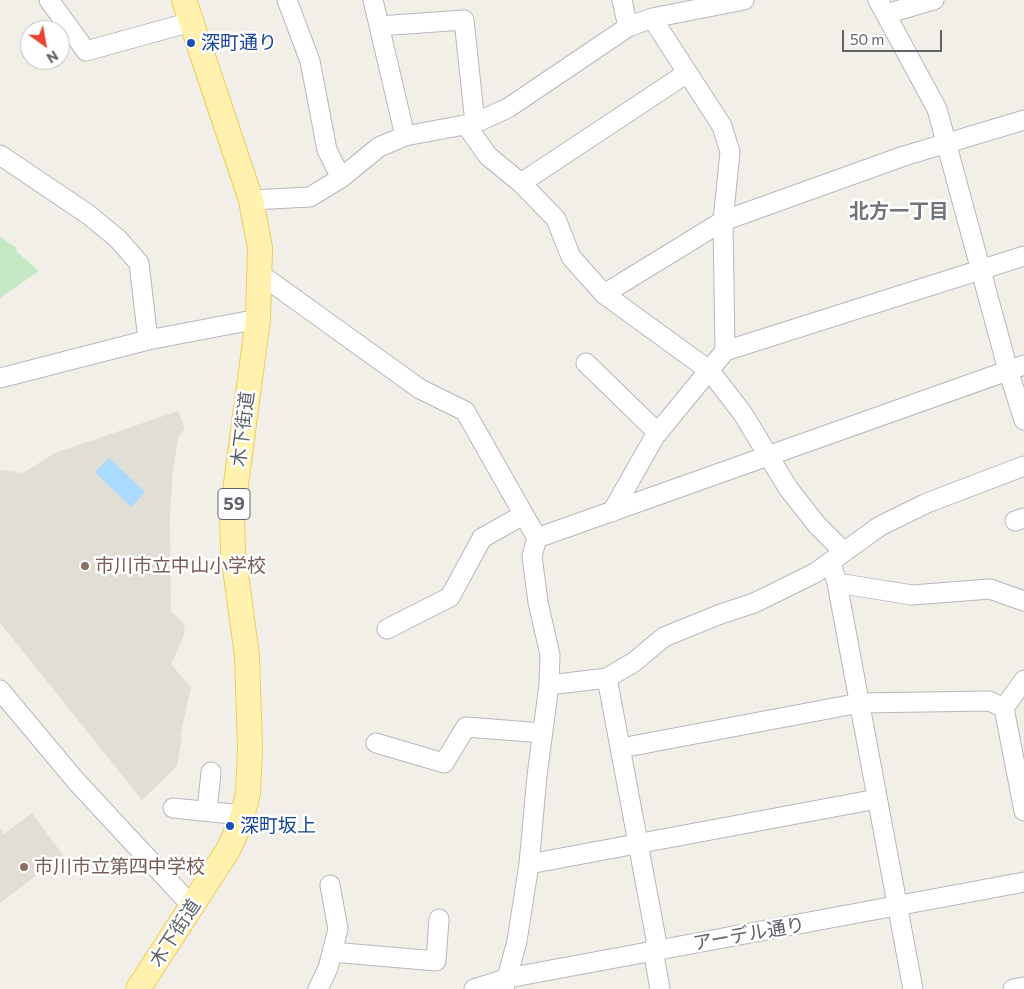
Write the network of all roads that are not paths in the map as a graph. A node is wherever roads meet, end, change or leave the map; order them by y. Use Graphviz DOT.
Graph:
graph roads {
  1 [pos="49,0"];
  2 [pos="184,0"];
  3 [pos="373,0"];
  4 [pos="622,0"];
  5 [pos="934,0"];
  6 [pos="290,1"];
  7 [pos="737,1"];
  8 [pos="882,7"];
  9 [pos="652,18"];
  10 [pos="191,22"];
  11 [pos="379,26"];
  12 [pos="628,27"];
  13 [pos="688,73"];
  14 [pos="1024,120"];
  15 [pos="470,124"];
  16 [pos="405,136"];
  17 [pos="946,143"];
  18 [pos="0,155"];
  19 [pos="341,178"];
  20 [pos="521,183"];
  21 [pos="251,200"];
  22 [pos="723,220"];
  23 [pos="1024,256"];
  24 [pos="982,270"];
  25 [pos="260,274"];
  26 [pos="604,294"];
  27 [pos="258,319"];
  28 [pos="148,340"];
  29 [pos="725,351"];
  30 [pos="586,362"];
  31 [pos="1016,368"];
  32 [pos="710,371"];
  33 [pos="0,378"];
  34 [pos="1024,420"];
  35 [pos="658,433"];
  36 [pos="767,457"];
  37 [pos="1024,466"];
  38 [pos="612,512"];
  39 [pos="524,515"];
  40 [pos="537,538"];
  41 [pos="837,558"];
  42 [pos="837,583"];
  43 [pos="1024,601"];
  44 [pos="387,629"];
  45 [pos="607,678"];
  46 [pos="1024,680"];
  47 [pos="549,684"];
  48 [pos="0,690"];
  49 [pos="860,703"];
  50 [pos="1004,708"];
  51 [pos="542,734"];
  52 [pos="376,744"];
  53 [pos="620,748"];
  54 [pos="211,772"];
  55 [pos="877,799"];
  56 [pos="173,808"];
  57 [pos="1024,811"];
  58 [pos="207,812"];
  59 [pos="242,816"];
  60 [pos="638,845"];
  61 [pos="529,864"];
  62 [pos="1024,882"];
  63 [pos="330,885"];
  64 [pos="192,906"];
  65 [pos="897,906"];
  66 [pos="440,919"];
  67 [pos="655,951"];
  68 [pos="332,952"];
  69 [pos="506,984"];
  70 [pos="1024,987"];
  71 [pos="138,989"];
  72 [pos="318,989"];
  73 [pos="474,989"];
  74 [pos="660,989"];
  75 [pos="913,989"];
  76 [pos="1013,989"];
  1 -- 10 [label="street"];
  2 -- 10 [label="main road, 木下街道 / 59"];
  3 -- 11 [label="street"];
  4 -- 12 [label="street"];
  5 -- 8 [label="street"];
  6 -- 19 [label="street"];
  7 -- 9 [label="street"];
  8 -- 17 [label="street"];
  9 -- 12 [label="street"];
  9 -- 13 [label="street"];
  10 -- 21 [label="main road, 木下街道 / 59"];
  11 -- 15 [label="street"];
  11 -- 16 [label="street"];
  12 -- 15 [label="street"];
  13 -- 20 [label="street"];
  13 -- 22 [label="street"];
  14 -- 17 [label="street"];
  15 -- 16 [label="street"];
  15 -- 20 [label="street"];
  16 -- 19 [label="street"];
  17 -- 22 [label="street"];
  17 -- 24 [label="street"];
  18 -- 28 [label="street"];
  19 -- 21 [label="street"];
  20 -- 26 [label="street"];
  21 -- 25 [label="main road, 木下街道 / 59"];
  22 -- 26 [label="street"];
  22 -- 29 [label="street"];
  23 -- 24 [label="street"];
  24 -- 29 [label="street"];
  24 -- 31 [label="street"];
  25 -- 27 [label="main road, 木下街道 / 59"];
  25 -- 39 [label="street"];
  26 -- 32 [label="street"];
  27 -- 28 [label="street"];
  27 -- 59 [label="main road, 木下街道 / 59"];
  28 -- 33 [label="street"];
  29 -- 32 [label="street"];
  30 -- 35 [label="street"];
  31 -- 34 [label="street"];
  31 -- 36 [label="street"];
  32 -- 35 [label="street"];
  32 -- 36 [label="street"];
  35 -- 38 [label="street"];
  36 -- 38 [label="street"];
  36 -- 41 [label="street"];
  37 -- 41 [label="street"];
  38 -- 40 [label="street"];
  39 -- 40 [label="street"];
  39 -- 44 [label="street"];
  40 -- 47 [label="street"];
  41 -- 42 [label="street"];
  41 -- 45 [label="street"];
  42 -- 43 [label="street"];
  42 -- 49 [label="street"];
  45 -- 47 [label="street"];
  45 -- 53 [label="street"];
  46 -- 50 [label="street"];
  47 -- 51 [label="street"];
  48 -- 64 [label="street"];
  49 -- 50 [label="street"];
  49 -- 53 [label="street"];
  49 -- 55 [label="street"];
  50 -- 57 [label="street"];
  51 -- 52 [label="street"];
  51 -- 61 [label="street"];
  53 -- 60 [label="street"];
  54 -- 58 [label="street"];
  55 -- 60 [label="street"];
  55 -- 65 [label="street"];
  56 -- 58 [label="street"];
  58 -- 59 [label="street"];
  59 -- 64 [label="main road, 木下街道 / 59"];
  60 -- 61 [label="street"];
  60 -- 67 [label="street"];
  61 -- 69 [label="street"];
  62 -- 65 [label="street, アーデル通り"];
  63 -- 68 [label="street"];
  64 -- 71 [label="main road, 木下街道 / 59"];
  65 -- 67 [label="street, アーデル通り"];
  65 -- 75 [label="street"];
  66 -- 68 [label="street"];
  67 -- 69 [label="street, アーデル通り"];
  67 -- 74 [label="street"];
  68 -- 72 [label="street"];
  69 -- 73 [label="street, アーデル通り"];
  70 -- 76 [label="street"];
}
